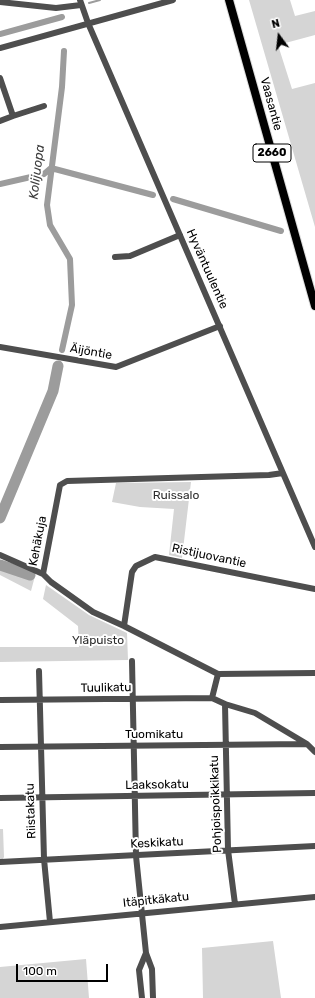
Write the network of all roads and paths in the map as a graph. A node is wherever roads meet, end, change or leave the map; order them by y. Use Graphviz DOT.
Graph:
graph roads {
  1 [pos="173,0"];
  2 [pos="229,0"];
  3 [pos="0,2"];
  4 [pos="81,2"];
  5 [pos="88,23"];
  6 [pos="0,48"];
  7 [pos="0,78"];
  8 [pos="44,106"];
  9 [pos="13,116"];
  10 [pos="0,121"];
  11 [pos="180,235"];
  12 [pos="115,257"];
  13 [pos="315,306"];
  14 [pos="220,326"];
  15 [pos="0,347"];
  16 [pos="283,473"];
  17 [pos="315,548"];
  18 [pos="0,555"];
  19 [pos="43,574"];
  20 [pos="315,589"];
  21 [pos="124,626"];
  22 [pos="132,661"];
  23 [pos="39,671"];
  24 [pos="315,673"];
  25 [pos="218,674"];
  26 [pos="132,698"];
  27 [pos="212,698"];
  28 [pos="0,700"];
  29 [pos="39,700"];
  30 [pos="225,704"];
  31 [pos="307,744"];
  32 [pos="133,746"];
  33 [pos="225,746"];
  34 [pos="0,747"];
  35 [pos="41,747"];
  36 [pos="315,752"];
  37 [pos="315,793"];
  38 [pos="134,796"];
  39 [pos="227,796"];
  40 [pos="0,798"];
  41 [pos="41,798"];
  42 [pos="315,846"];
  43 [pos="228,850"];
  44 [pos="136,856"];
  45 [pos="44,859"];
  46 [pos="0,862"];
  47 [pos="315,897"];
  48 [pos="235,904"];
  49 [pos="141,912"];
  50 [pos="50,922"];
  51 [pos="0,927"];
  52 [pos="146,953"];
  53 [pos="142,998"];
  54 [pos="153,998"];
  1 -- 5 [label="street"];
  2 -- 13 [label="main road, Vaasantie / 2660"];
  3 -- 4 [label="street"];
  4 -- 5 [label="street, Hyväntuulentie"];
  5 -- 6 [label="street"];
  5 -- 11 [label="street, Hyväntuulentie"];
  7 -- 9 [label="street"];
  8 -- 9 [label="street"];
  9 -- 10 [label="street"];
  11 -- 12 [label="street"];
  11 -- 14 [label="street, Hyväntuulentie"];
  14 -- 15 [label="street, Äijöntie"];
  14 -- 16 [label="street, Hyväntuulentie"];
  16 -- 17 [label="street, Hyväntuulentie"];
  16 -- 19 [label="street, Kehäkuja"];
  18 -- 19 [label="street"];
  19 -- 21 [label="street, Kehäkuja"];
  20 -- 21 [label="street, Ristijuovantie"];
  21 -- 25 [label="street, Kehäkuja"];
  22 -- 26 [label="street"];
  23 -- 29 [label="street, Riistakatu"];
  24 -- 25 [label="street, Kehäkuja"];
  25 -- 27 [label="street"];
  26 -- 27 [label="street, Tuulikatu"];
  26 -- 29 [label="street, Tuulikatu"];
  26 -- 32 [label="street"];
  27 -- 30 [label="street"];
  28 -- 29 [label="street, Tuulikatu"];
  29 -- 35 [label="street, Riistakatu"];
  30 -- 31 [label="street"];
  30 -- 33 [label="street, Pohjoispoikkikatu"];
  31 -- 33 [label="street, Tuomikatu"];
  31 -- 36 [label="street"];
  32 -- 33 [label="street, Tuomikatu"];
  32 -- 35 [label="street, Tuomikatu"];
  32 -- 38 [label="street"];
  33 -- 39 [label="street, Pohjoispoikkikatu"];
  34 -- 35 [label="street, Tuomikatu"];
  35 -- 41 [label="street, Riistakatu"];
  37 -- 39 [label="street, Laaksokatu"];
  38 -- 39 [label="street, Laaksokatu"];
  38 -- 41 [label="street, Laaksokatu"];
  38 -- 44 [label="street"];
  39 -- 43 [label="street, Pohjoispoikkikatu"];
  40 -- 41 [label="street, Laaksokatu"];
  41 -- 45 [label="street, Riistakatu"];
  42 -- 43 [label="street, Keskikatu"];
  43 -- 44 [label="street, Keskikatu"];
  43 -- 48 [label="street, Pohjoispoikkikatu"];
  44 -- 45 [label="street, Keskikatu"];
  44 -- 49 [label="street"];
  45 -- 46 [label="street, Keskikatu"];
  45 -- 50 [label="street, Riistakatu"];
  47 -- 48 [label="street, Itäpitkäkatu"];
  48 -- 49 [label="street, Itäpitkäkatu"];
  49 -- 50 [label="street, Itäpitkäkatu"];
  49 -- 52 [label="street"];
  50 -- 51 [label="street, Itäpitkäkatu"];
  52 -- 53 [label="street"];
  52 -- 54 [label="street"];
}
